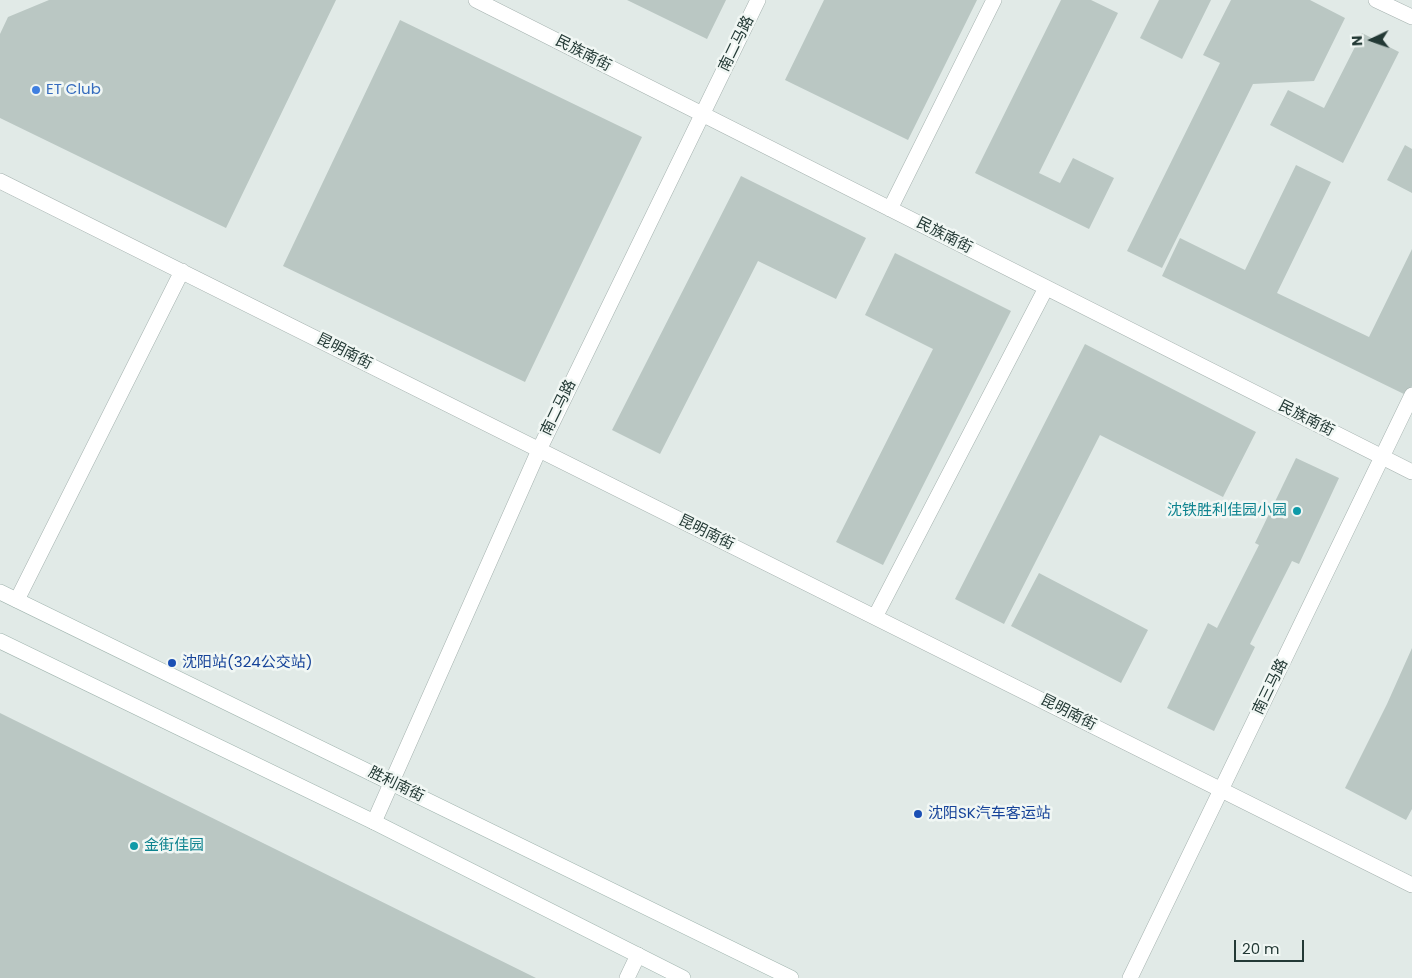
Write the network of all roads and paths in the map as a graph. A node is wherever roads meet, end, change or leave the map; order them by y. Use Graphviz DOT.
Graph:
graph roads {
  1 [pos="476,0"];
  2 [pos="758,0"];
  3 [pos="994,0"];
  4 [pos="1376,0"];
  5 [pos="1412,17"];
  6 [pos="702,114"];
  7 [pos="0,181"];
  8 [pos="890,209"];
  9 [pos="182,271"];
  10 [pos="1046,288"];
  11 [pos="1412,396"];
  12 [pos="539,450"];
  13 [pos="1382,457"];
  14 [pos="1412,472"];
  15 [pos="0,592"];
  16 [pos="17,600"];
  17 [pos="874,617"];
  18 [pos="0,641"];
  19 [pos="392,783"];
  20 [pos="1221,789"];
  21 [pos="374,822"];
  22 [pos="1412,885"];
  23 [pos="638,955"];
  24 [pos="627,978"];
  25 [pos="683,978"];
  26 [pos="791,978"];
  27 [pos="1130,978"];
  1 -- 6 [label="street, 民族南街"];
  2 -- 6 [label="street, 南二马路"];
  3 -- 8 [label="street"];
  4 -- 5 [label="street"];
  6 -- 8 [label="street, 民族南街"];
  6 -- 12 [label="street, 南二马路"];
  7 -- 9 [label="street, 昆明南街"];
  8 -- 10 [label="street, 民族南街"];
  9 -- 12 [label="street, 昆明南街"];
  9 -- 16 [label="street"];
  10 -- 13 [label="street, 民族南街"];
  10 -- 17 [label="street"];
  11 -- 13 [label="street, 南三马路"];
  12 -- 17 [label="street, 昆明南街"];
  12 -- 19 [label="street, 南二马路"];
  13 -- 14 [label="street, 民族南街"];
  13 -- 20 [label="street, 南三马路"];
  15 -- 16 [label="street, 胜利南街"];
  16 -- 19 [label="street, 胜利南街"];
  17 -- 20 [label="street, 昆明南街"];
  18 -- 21 [label="street"];
  19 -- 21 [label="street, 南二马路"];
  19 -- 26 [label="street, 胜利南街"];
  20 -- 22 [label="street, 昆明南街"];
  20 -- 27 [label="street, 南三马路"];
  21 -- 23 [label="street"];
  23 -- 24 [label="street"];
  23 -- 25 [label="street"];
}
